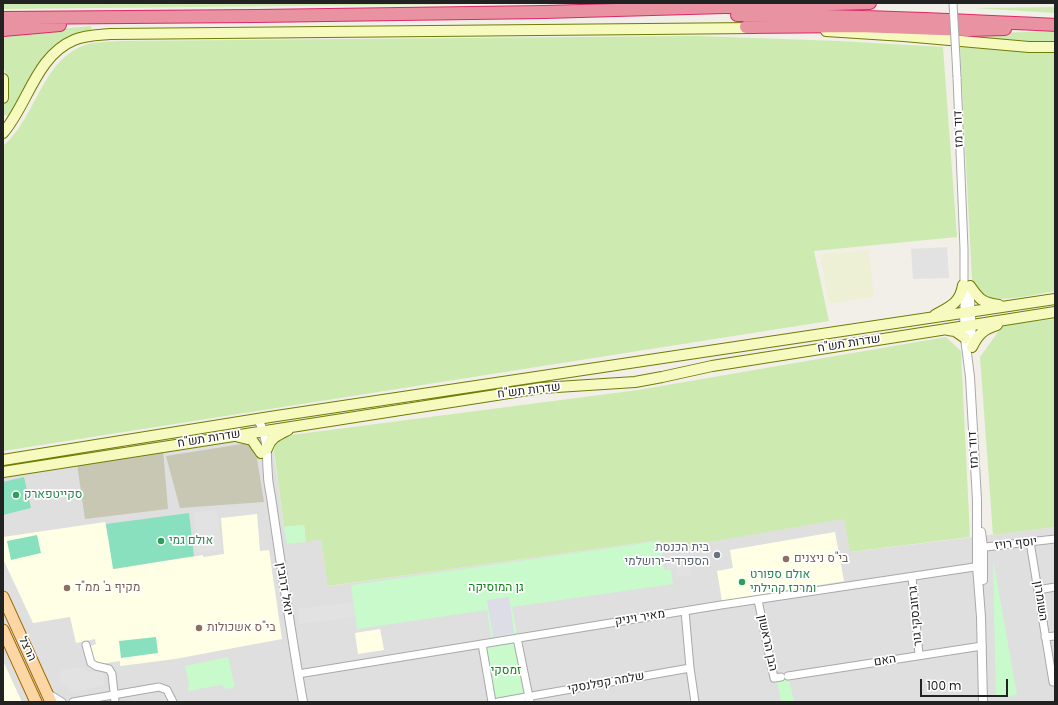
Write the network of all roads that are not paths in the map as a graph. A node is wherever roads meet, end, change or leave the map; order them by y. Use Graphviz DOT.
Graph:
graph roads {
  1 [pos="870,3"];
  2 [pos="953,3"];
  3 [pos="544,12"];
  4 [pos="147,17"];
  5 [pos="3,18"];
  6 [pos="1055,26"];
  7 [pos="746,27"];
  8 [pos="3,30"];
  9 [pos="1055,48"];
  10 [pos="3,79"];
  11 [pos="3,98"];
  12 [pos="3,133"];
  13 [pos="966,286"];
  14 [pos="1055,299"];
  15 [pos="1009,306"];
  16 [pos="968,312"];
  17 [pos="1055,312"];
  18 [pos="928,318"];
  19 [pos="1014,318"];
  20 [pos="968,325"];
  21 [pos="940,330"];
  22 [pos="965,338"];
  23 [pos="972,347"];
  24 [pos="970,377"];
  25 [pos="258,419"];
  26 [pos="294,426"];
  27 [pos="261,431"];
  28 [pos="231,436"];
  29 [pos="264,451"];
  30 [pos="3,460"];
  31 [pos="3,472"];
  32 [pos="1055,539"];
  33 [pos="1030,542"];
  34 [pos="980,548"];
  35 [pos="980,566"];
  36 [pos="912,577"];
  37 [pos="1055,587"];
  38 [pos="1038,590"];
  39 [pos="3,597"];
  40 [pos="758,600"];
  41 [pos="685,611"];
  42 [pos="3,630"];
  43 [pos="1055,636"];
  44 [pos="1045,637"];
  45 [pos="517,638"];
  46 [pos="482,644"];
  47 [pos="86,645"];
  48 [pos="982,646"];
  49 [pos="919,655"];
  50 [pos="690,668"];
  51 [pos="298,674"];
  52 [pos="785,677"];
  53 [pos="1055,682"];
  54 [pos="49,698"];
  55 [pos="114,699"];
  56 [pos="530,699"];
  57 [pos="36,702"];
  58 [pos="62,702"];
  59 [pos="73,702"];
  60 [pos="173,702"];
  61 [pos="303,702"];
  62 [pos="492,702"];
  63 [pos="498,702"];
  64 [pos="694,702"];
  65 [pos="983,702"];
  1 -- 3 [label="highway"];
  2 -- 13 [label="street, דוד רמז, bridge"];
  3 -- 4 [label="highway"];
  3 -- 6 [label="highway"];
  4 -- 5 [label="highway"];
  4 -- 8 [label="highway"];
  6 -- 7 [label="highway"];
  7 -- 9 [label="main road"];
  7 -- 12 [label="main road"];
  10 -- 11 [label="main road"];
  13 -- 15 [label="main road"];
  13 -- 16 [label="street, דוד רמז"];
  13 -- 18 [label="main road"];
  14 -- 15 [label="main road, שדרות תש\"ח"];
  15 -- 16 [label="main road, שדרות תש\"ח"];
  16 -- 18 [label="main road, שדרות תש\"ח"];
  16 -- 20 [label="street, דוד רמז"];
  17 -- 19 [label="main road, שדרות תש\"ח"];
  18 -- 25 [label="main road, שדרות תש\"ח"];
  19 -- 20 [label="main road, שדרות תש\"ח"];
  19 -- 23 [label="main road"];
  20 -- 21 [label="main road, שדרות תש\"ח"];
  20 -- 22 [label="street, דוד רמז"];
  20 -- 23 [label="street, דוד רמז"];
  21 -- 22 [label="main road"];
  21 -- 26 [label="main road, שדרות תש\"ח"];
  22 -- 24 [label="street, דוד רמז"];
  23 -- 24 [label="street, דוד רמז"];
  24 -- 34 [label="street, דוד רמז"];
  25 -- 27 [label="street, יואל דרובין"];
  25 -- 30 [label="main road, שדרות תש\"ח"];
  26 -- 27 [label="main road, שדרות תש\"ח"];
  26 -- 29 [label="main road"];
  27 -- 28 [label="main road, שדרות תש\"ח"];
  27 -- 29 [label="street, יואל דרובין"];
  28 -- 29 [label="main road"];
  28 -- 31 [label="main road, שדרות תש\"ח"];
  29 -- 51 [label="street, יואל דרובין"];
  32 -- 33 [label="street, יוסף רויז"];
  33 -- 34 [label="street, יוסף רויז"];
  33 -- 38 [label="street, השומרון"];
  34 -- 35 [label="street, דוד רמז"];
  35 -- 36 [label="street, מאיר ויניק"];
  35 -- 48 [label="street, דוד רמז"];
  36 -- 40 [label="street, מאיר ויניק"];
  36 -- 49 [label="street, גרזובסקי גור"];
  37 -- 38 [label="street"];
  38 -- 44 [label="street, השומרון"];
  39 -- 54 [label="main road, הרצל"];
  40 -- 41 [label="street, מאיר ויניק"];
  40 -- 52 [label="street, הבן הראשון"];
  41 -- 45 [label="street, מאיר ויניק"];
  41 -- 50 [label="street"];
  42 -- 57 [label="main road, הרצל"];
  43 -- 44 [label="street"];
  44 -- 53 [label="street, השומרון"];
  45 -- 46 [label="street, מאיר ויניק"];
  45 -- 56 [label="street"];
  46 -- 51 [label="street, מאיר ויניק"];
  46 -- 62 [label="street"];
  47 -- 55 [label="street"];
  48 -- 49 [label="street, האם"];
  48 -- 65 [label="street, דוד רמז"];
  49 -- 52 [label="street, האם"];
  50 -- 56 [label="street, שלמה קפלנסקי"];
  50 -- 64 [label="street"];
  51 -- 61 [label="street, יואל דרובין"];
  54 -- 58 [label="street"];
  55 -- 59 [label="street"];
  55 -- 60 [label="street"];
  56 -- 63 [label="street, שלמה קפלנסקי"];
}
